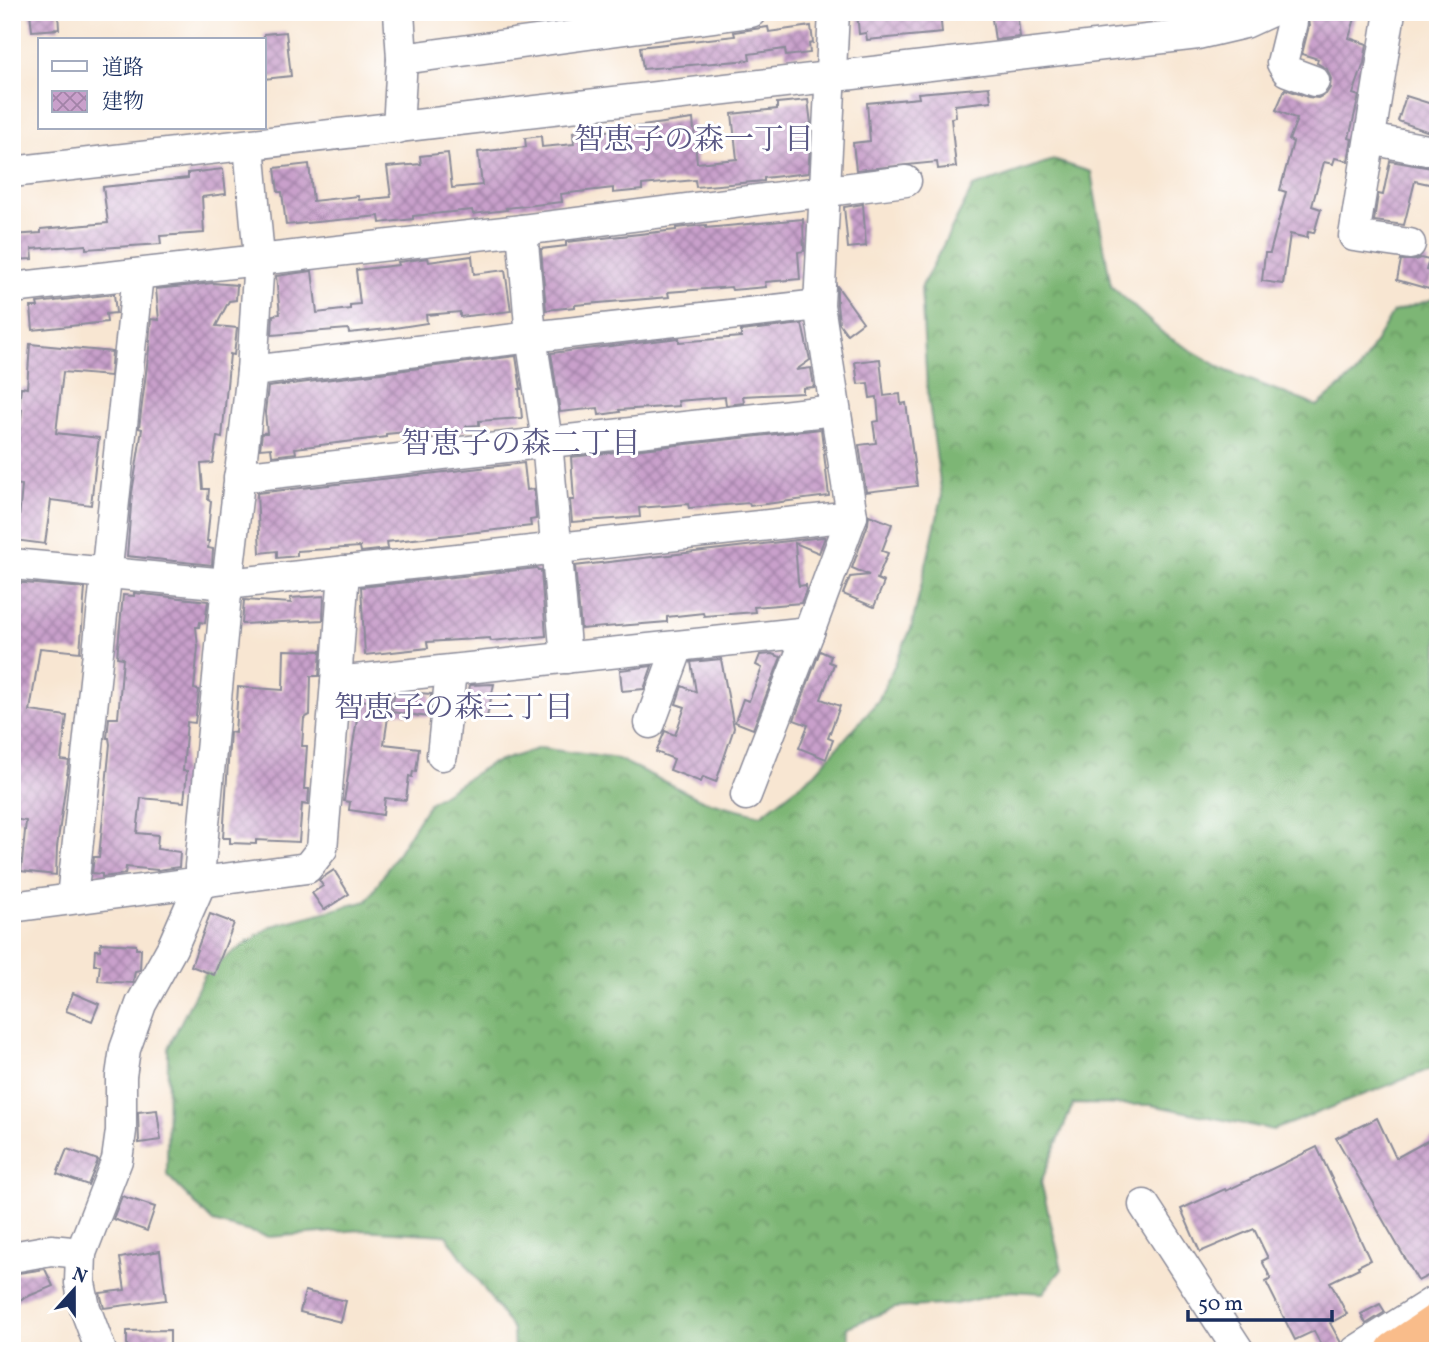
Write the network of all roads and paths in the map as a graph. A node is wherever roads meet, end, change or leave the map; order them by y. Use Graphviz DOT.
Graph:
graph roads {
  1 [pos="399,12"];
  2 [pos="751,12"];
  3 [pos="834,12"];
  4 [pos="1269,12"];
  5 [pos="1289,12"];
  6 [pos="1390,12"];
  7 [pos="402,59"];
  8 [pos="830,78"];
  9 [pos="1314,81"];
  10 [pos="398,128"];
  11 [pos="1370,139"];
  12 [pos="250,145"];
  13 [pos="1427,150"];
  14 [pos="12,172"];
  15 [pos="906,181"];
  16 [pos="826,190"];
  17 [pos="522,230"];
  18 [pos="1410,244"];
  19 [pos="259,258"];
  20 [pos="138,274"];
  21 [pos="13,295"];
  22 [pos="819,305"];
  23 [pos="531,337"];
  24 [pos="252,371"];
  25 [pos="835,410"];
  26 [pos="547,441"];
  27 [pos="239,477"];
  28 [pos="852,516"];
  29 [pos="555,549"];
  30 [pos="12,564"];
  31 [pos="344,571"];
  32 [pos="107,574"];
  33 [pos="227,584"];
  34 [pos="809,632"];
  35 [pos="678,647"];
  36 [pos="566,658"];
  37 [pos="451,671"];
  38 [pos="336,682"];
  39 [pos="650,723"];
  40 [pos="442,755"];
  41 [pos="746,795"];
  42 [pos="201,882"];
  43 [pos="72,898"];
  44 [pos="23,905"];
  45 [pos="12,925"];
  46 [pos="1144,1205"];
  47 [pos="81,1253"];
  48 [pos="12,1257"];
  49 [pos="1438,1298"];
  50 [pos="1438,1322"];
  51 [pos="101,1351"];
  52 [pos="1239,1351"];
  53 [pos="1356,1351"];
  54 [pos="1395,1351"];
  1 -- 7 [label="street"];
  2 -- 7 [label="street"];
  3 -- 8 [label="street"];
  4 -- 8 [label="street"];
  5 -- 9 [label="street"];
  6 -- 11 [label="street"];
  7 -- 10 [label="street"];
  8 -- 10 [label="street"];
  8 -- 16 [label="street"];
  10 -- 12 [label="street"];
  11 -- 13 [label="street"];
  11 -- 18 [label="street"];
  12 -- 14 [label="street"];
  12 -- 19 [label="street"];
  15 -- 16 [label="street"];
  16 -- 17 [label="street"];
  16 -- 22 [label="street"];
  17 -- 19 [label="street"];
  17 -- 23 [label="street"];
  19 -- 20 [label="street"];
  19 -- 24 [label="street"];
  20 -- 21 [label="street"];
  20 -- 32 [label="street"];
  22 -- 23 [label="street"];
  22 -- 25 [label="street"];
  23 -- 24 [label="street"];
  23 -- 26 [label="street"];
  24 -- 27 [label="street"];
  25 -- 26 [label="street"];
  25 -- 28 [label="street"];
  26 -- 27 [label="street"];
  26 -- 29 [label="street"];
  27 -- 33 [label="street"];
  28 -- 29 [label="street"];
  28 -- 34 [label="street"];
  29 -- 31 [label="street"];
  29 -- 36 [label="street"];
  30 -- 32 [label="street"];
  31 -- 33 [label="street"];
  31 -- 38 [label="street"];
  32 -- 33 [label="street"];
  32 -- 43 [label="street"];
  33 -- 42 [label="street"];
  34 -- 35 [label="street"];
  34 -- 41 [label="street"];
  35 -- 36 [label="street"];
  35 -- 39 [label="street"];
  36 -- 37 [label="street"];
  37 -- 38 [label="street"];
  37 -- 40 [label="street"];
  38 -- 42 [label="street"];
  42 -- 43 [label="street"];
  42 -- 47 [label="street"];
  43 -- 44 [label="street"];
  44 -- 45 [label="street"];
  46 -- 52 [label="street"];
  47 -- 48 [label="street"];
  47 -- 51 [label="street"];
  49 -- 53 [label="street"];
  50 -- 54 [label="highway"];
}
